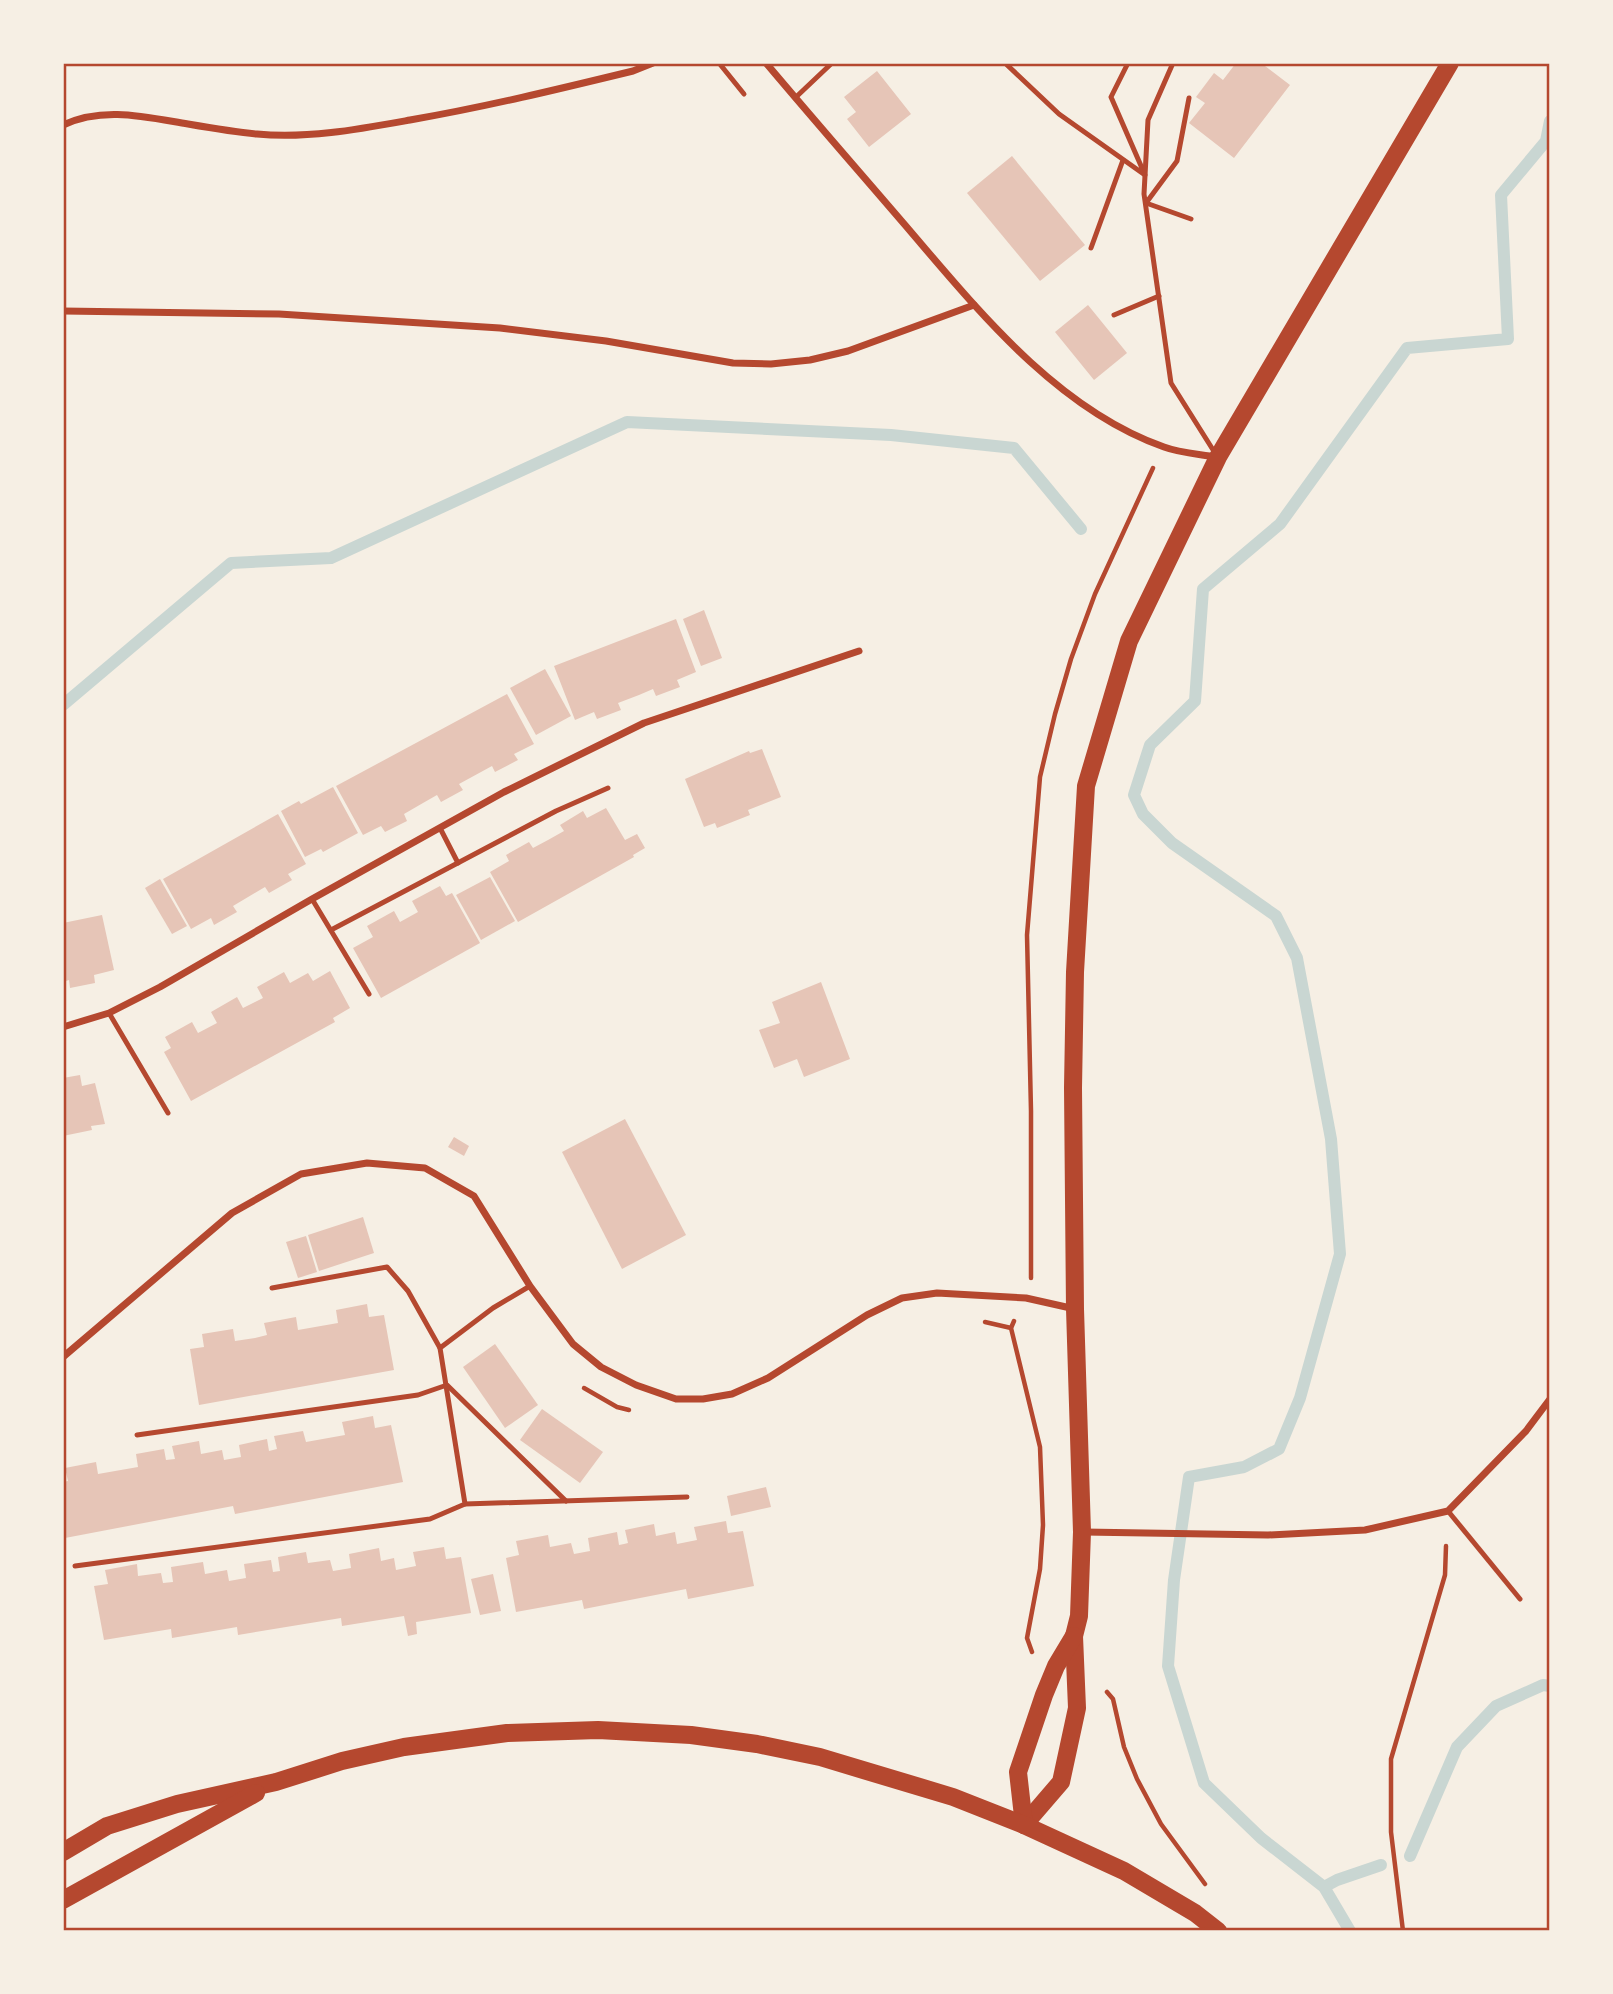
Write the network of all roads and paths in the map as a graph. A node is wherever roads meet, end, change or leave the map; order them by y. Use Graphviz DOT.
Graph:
graph roads {
  1 [pos="653,63"];
  2 [pos="719,63"];
  3 [pos="766,63"];
  4 [pos="832,63"];
  5 [pos="1005,63"];
  6 [pos="1128,63"];
  7 [pos="1173,63"];
  8 [pos="1450,63"];
  9 [pos="744,94"];
  10 [pos="795,98"];
  11 [pos="1189,98"];
  12 [pos="63,125"];
  13 [pos="1123,160"];
  14 [pos="1145,176"];
  15 [pos="1146,203"];
  16 [pos="1191,219"];
  17 [pos="1091,248"];
  18 [pos="1159,296"];
  19 [pos="974,305"];
  20 [pos="63,311"];
  21 [pos="1114,316"];
  22 [pos="1218,457"];
  23 [pos="859,651"];
  24 [pos="608,788"];
  25 [pos="440,828"];
  26 [pos="458,863"];
  27 [pos="312,899"];
  28 [pos="331,930"];
  29 [pos="369,994"];
  30 [pos="109,1013"];
  31 [pos="63,1027"];
  32 [pos="168,1113"];
  33 [pos="530,1286"];
  34 [pos="272,1288"];
  35 [pos="1075,1309"];
  36 [pos="440,1348"];
  37 [pos="63,1357"];
  38 [pos="447,1385"];
  39 [pos="1550,1399"];
  40 [pos="137,1436"];
  41 [pos="687,1497"];
  42 [pos="566,1501"];
  43 [pos="466,1504"];
  44 [pos="1448,1511"];
  45 [pos="1082,1532"];
  46 [pos="75,1566"];
  47 [pos="1520,1600"];
  48 [pos="1074,1636"];
  49 [pos="1099,1685"];
  50 [pos="276,1782"];
  51 [pos="1024,1825"];
  52 [pos="63,1852"];
  53 [pos="1204,1895"];
  54 [pos="63,1900"];
  55 [pos="1218,1931"];
  56 [pos="1403,1931"];
  1 -- 12 [label="street"];
  2 -- 9 [label="lane"];
  3 -- 10 [label="street"];
  4 -- 10 [label="lane"];
  5 -- 13 [label="lane"];
  6 -- 14 [label="lane"];
  7 -- 14 [label="lane"];
  8 -- 22 [label="main road"];
  10 -- 19 [label="street"];
  11 -- 15 [label="lane"];
  13 -- 14 [label="lane"];
  13 -- 17 [label="lane"];
  14 -- 15 [label="lane"];
  15 -- 16 [label="lane"];
  15 -- 18 [label="lane"];
  18 -- 21 [label="lane"];
  18 -- 22 [label="lane"];
  19 -- 20 [label="street"];
  19 -- 22 [label="street"];
  22 -- 35 [label="main road"];
  23 -- 25 [label="street"];
  24 -- 26 [label="lane"];
  25 -- 26 [label="lane"];
  25 -- 27 [label="street"];
  26 -- 28 [label="lane"];
  27 -- 28 [label="lane"];
  27 -- 30 [label="street"];
  28 -- 29 [label="lane"];
  30 -- 31 [label="street"];
  30 -- 32 [label="lane"];
  33 -- 35 [label="street"];
  33 -- 36 [label="lane"];
  33 -- 37 [label="street"];
  34 -- 36 [label="lane"];
  35 -- 45 [label="main road"];
  36 -- 38 [label="lane"];
  38 -- 40 [label="lane"];
  38 -- 42 [label="lane"];
  38 -- 43 [label="lane"];
  39 -- 44 [label="street"];
  41 -- 42 [label="lane"];
  42 -- 43 [label="lane"];
  43 -- 46 [label="lane"];
  44 -- 45 [label="street"];
  44 -- 47 [label="lane"];
  44 -- 56 [label="path"];
  45 -- 48 [label="main road"];
  48 -- 51 [label="main road"];
  48 -- 51 [label="main road"];
  49 -- 53 [label="path"];
  50 -- 51 [label="main road"];
  50 -- 52 [label="main road"];
  50 -- 54 [label="main road"];
  51 -- 55 [label="main road"];
}
